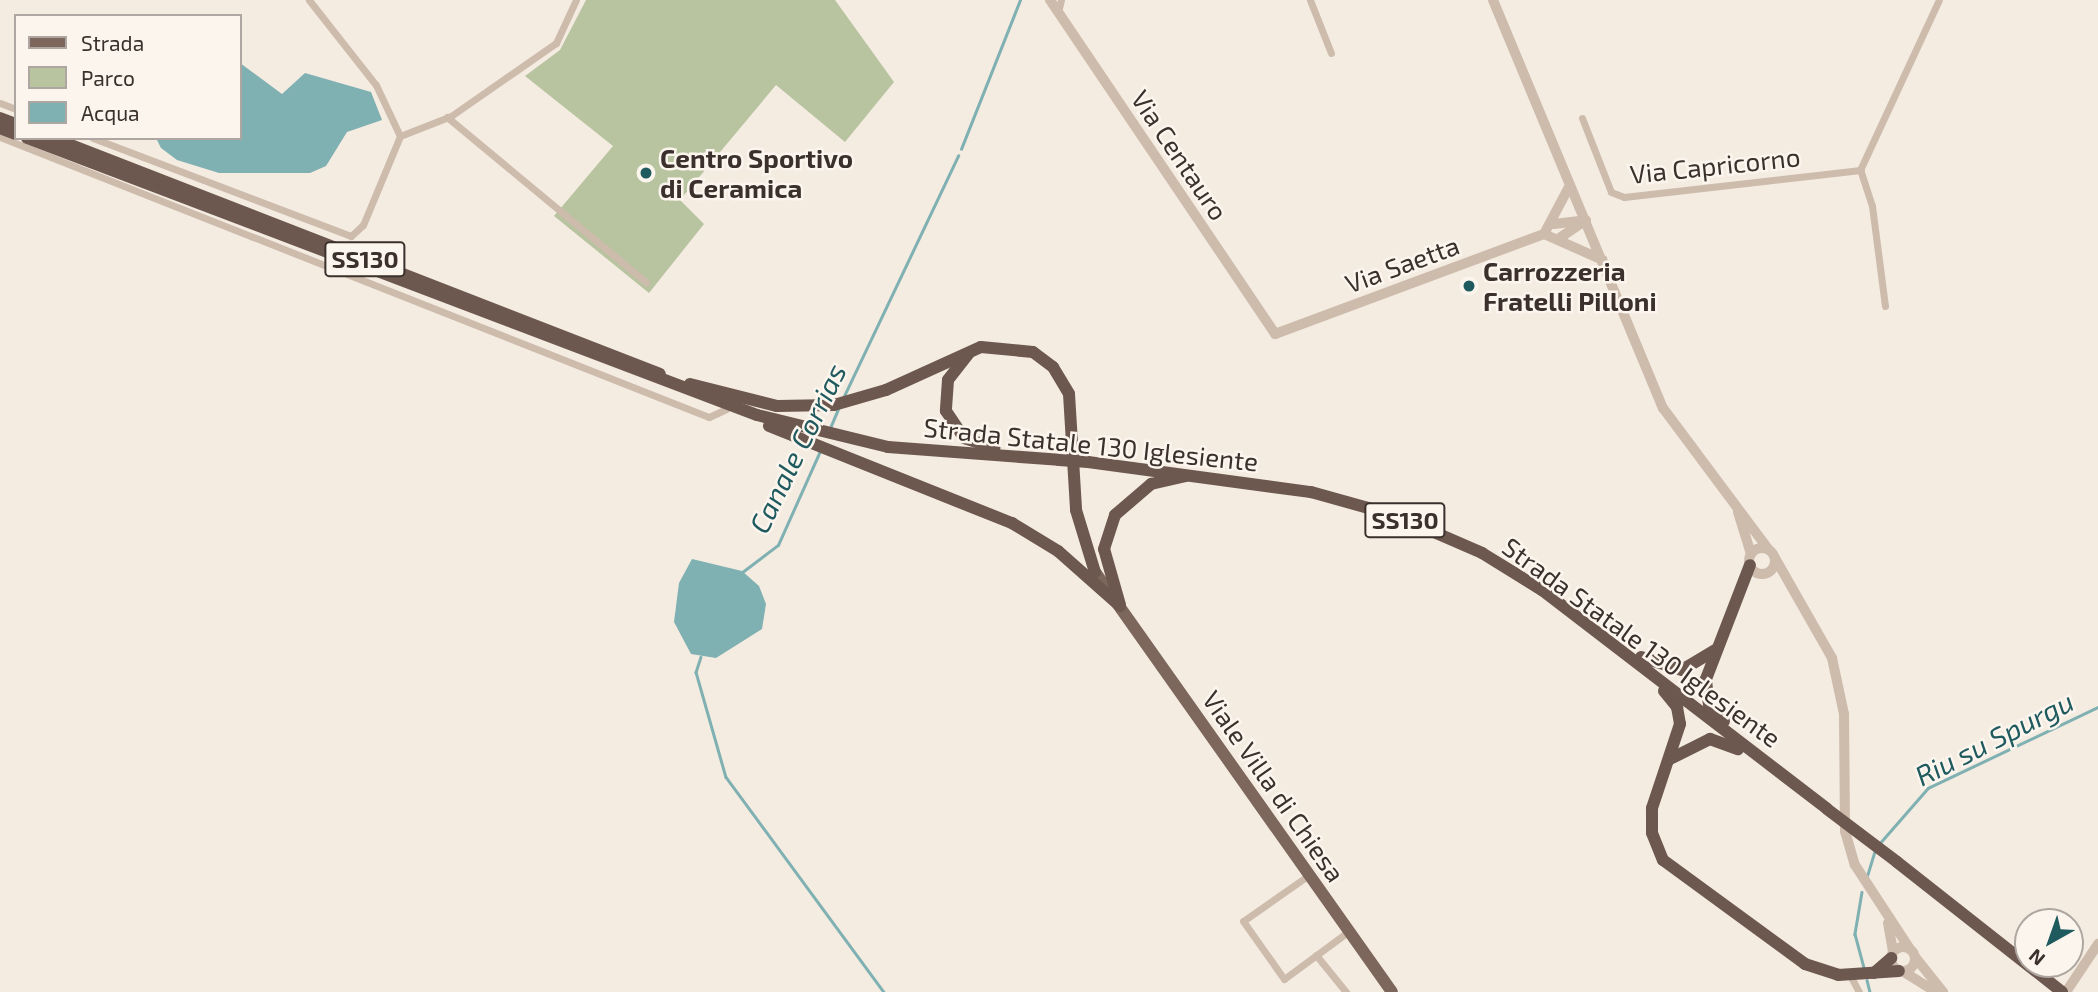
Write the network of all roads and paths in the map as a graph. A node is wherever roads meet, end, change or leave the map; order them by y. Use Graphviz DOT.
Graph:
graph roads {
  1 [pos="309,0"];
  2 [pos="576,0"];
  3 [pos="1050,0"];
  4 [pos="1061,0"];
  5 [pos="1310,0"];
  6 [pos="1493,0"];
  7 [pos="1939,0"];
  8 [pos="1058,12"];
  9 [pos="1331,53"];
  10 [pos="447,117"];
  11 [pos="1582,118"];
  12 [pos="400,136"];
  13 [pos="0,137"];
  14 [pos="32,140"];
  15 [pos="58,140"];
  16 [pos="98,140"];
  17 [pos="1860,170"];
  18 [pos="1570,185"];
  19 [pos="1586,220"];
  20 [pos="1554,224"];
  21 [pos="1544,234"];
  22 [pos="1561,237"];
  23 [pos="1603,260"];
  24 [pos="646,282"];
  25 [pos="1885,306"];
  26 [pos="1275,334"];
  27 [pos="971,350"];
  28 [pos="642,376"];
  29 [pos="677,380"];
  30 [pos="726,409"];
  31 [pos="757,415"];
  32 [pos="820,439"];
  33 [pos="1057,460"];
  34 [pos="1175,474"];
  35 [pos="1736,505"];
  36 [pos="1768,549"];
  37 [pos="1775,558"];
  38 [pos="1757,566"];
  39 [pos="1095,572"];
  40 [pos="1795,587"];
  41 [pos="1120,606"];
  42 [pos="1587,624"];
  43 [pos="1715,649"];
  44 [pos="1670,759"];
  45 [pos="1786,777"];
  46 [pos="1309,874"];
  47 [pos="1887,919"];
  48 [pos="1349,931"];
  49 [pos="2098,944"];
  50 [pos="1913,953"];
  51 [pos="1316,955"];
  52 [pos="1892,955"];
  53 [pos="1902,971"];
  54 [pos="1874,973"];
  55 [pos="1850,975"];
  56 [pos="2060,989"];
  57 [pos="1346,992"];
  58 [pos="1392,992"];
  59 [pos="1859,992"];
  60 [pos="1936,992"];
  61 [pos="1943,992"];
  1 -- 12 [label="street"];
  2 -- 10 [label="street"];
  3 -- 8 [label="street, Via Centauro"];
  4 -- 8 [label="street"];
  5 -- 9 [label="street"];
  6 -- 18 [label="street"];
  7 -- 17 [label="street"];
  8 -- 26 [label="street, Via Centauro"];
  10 -- 12 [label="street"];
  10 -- 24 [label="street"];
  11 -- 17 [label="street, Via Capricorno"];
  12 -- 16 [label="street"];
  13 -- 30 [label="street"];
  14 -- 28 [label="highway, Strada Statale 130 Iglesiente / SS130"];
  15 -- 29 [label="highway, Strada Statale 130 Iglesiente / SS130"];
  17 -- 25 [label="street"];
  18 -- 19 [label="street"];
  18 -- 20 [label="street, Via Saetta"];
  19 -- 20 [label="street"];
  19 -- 22 [label="street"];
  19 -- 23 [label="street"];
  20 -- 21 [label="street, Via Saetta"];
  21 -- 22 [label="street"];
  21 -- 26 [label="street, Via Saetta"];
  22 -- 23 [label="street"];
  23 -- 35 [label="street"];
  27 -- 29 [label="highway"];
  27 -- 33 [label="highway"];
  27 -- 39 [label="highway"];
  28 -- 30 [label="highway"];
  28 -- 31 [label="highway, Strada Statale 130 Iglesiente / SS130"];
  29 -- 31 [label="highway, Strada Statale 130 Iglesiente / SS130"];
  30 -- 32 [label="highway"];
  31 -- 32 [label="highway, Strada Statale 130 Iglesiente / SS130"];
  32 -- 33 [label="highway, Strada Statale 130 Iglesiente / SS130"];
  32 -- 41 [label="highway"];
  33 -- 34 [label="highway, Strada Statale 130 Iglesiente / SS130, bridge"];
  34 -- 41 [label="highway"];
  34 -- 42 [label="highway, Strada Statale 130 Iglesiente / SS130"];
  35 -- 36 [label="street"];
  35 -- 38 [label="street"];
  36 -- 37 [label="street"];
  36 -- 38 [label="street"];
  37 -- 38 [label="street"];
  37 -- 40 [label="street"];
  38 -- 40 [label="street"];
  38 -- 43 [label="highway"];
  39 -- 41 [label="main road, Viale Villa di Chiesa"];
  40 -- 47 [label="street"];
  41 -- 46 [label="main road, Viale Villa di Chiesa"];
  42 -- 43 [label="highway"];
  42 -- 44 [label="highway"];
  42 -- 45 [label="highway, Strada Statale 130 Iglesiente / SS130"];
  43 -- 45 [label="highway"];
  44 -- 45 [label="highway"];
  44 -- 55 [label="highway"];
  45 -- 56 [label="highway, Strada Statale 130 Iglesiente / SS130, bridge"];
  46 -- 48 [label="main road, Viale Villa di Chiesa"];
  46 -- 51 [label="street"];
  47 -- 50 [label="street"];
  47 -- 52 [label="street"];
  48 -- 51 [label="street"];
  48 -- 58 [label="main road, Viale Villa di Chiesa"];
  49 -- 56 [label="street"];
  50 -- 52 [label="street"];
  50 -- 53 [label="street"];
  50 -- 61 [label="street"];
  51 -- 57 [label="street"];
  52 -- 53 [label="street"];
  52 -- 54 [label="highway"];
  53 -- 54 [label="highway"];
  53 -- 60 [label="street"];
  54 -- 55 [label="highway"];
  55 -- 59 [label="street"];
}
